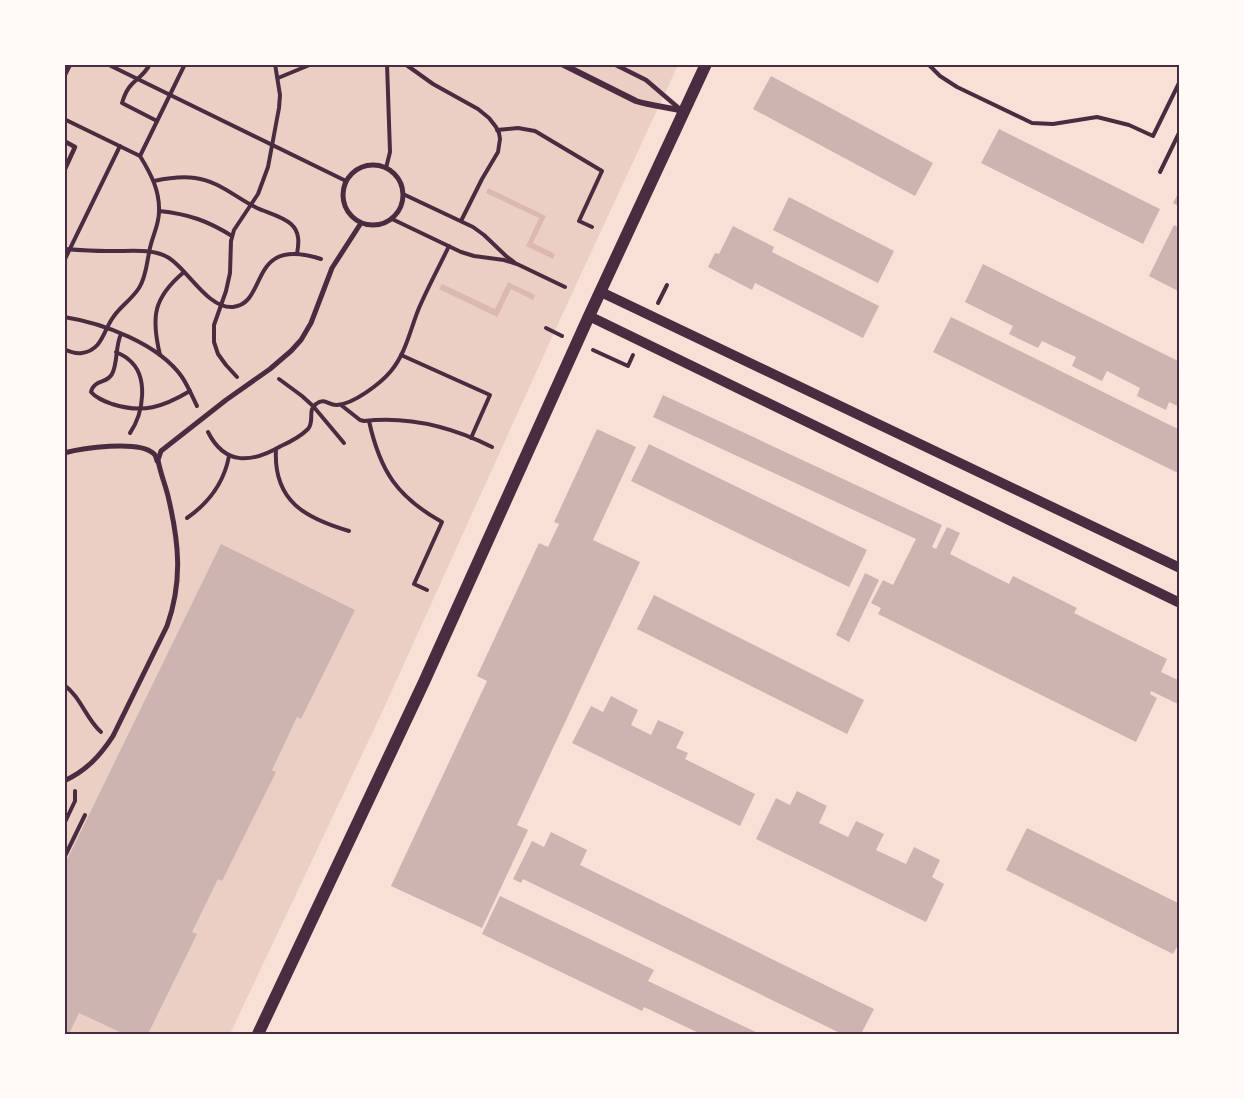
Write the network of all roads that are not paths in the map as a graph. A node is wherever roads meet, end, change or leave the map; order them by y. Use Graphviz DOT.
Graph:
graph roads {
  1 [pos="562,64"];
  2 [pos="614,64"];
  3 [pos="706,64"];
  4 [pos="684,112"];
  5 [pos="64,141"];
  6 [pos="64,171"];
  7 [pos="362,223"];
  8 [pos="601,292"];
  9 [pos="589,316"];
  10 [pos="165,447"];
  11 [pos="145,449"];
  12 [pos="64,453"];
  13 [pos="159,465"];
  14 [pos="1179,568"];
  15 [pos="1179,603"];
  16 [pos="64,781"];
  17 [pos="258,1035"];
  1 -- 4 [label="street"];
  2 -- 4 [label="lane"];
  3 -- 8 [label="main road"];
  5 -- 6 [label="lane"];
  7 -- 7 [label="street"];
  7 -- 10 [label="street"];
  8 -- 9 [label="main road"];
  8 -- 14 [label="street"];
  9 -- 15 [label="street"];
  9 -- 17 [label="main road"];
  10 -- 11 [label="street"];
  10 -- 13 [label="street"];
  11 -- 12 [label="street"];
  11 -- 13 [label="street"];
  13 -- 16 [label="street"];
}
